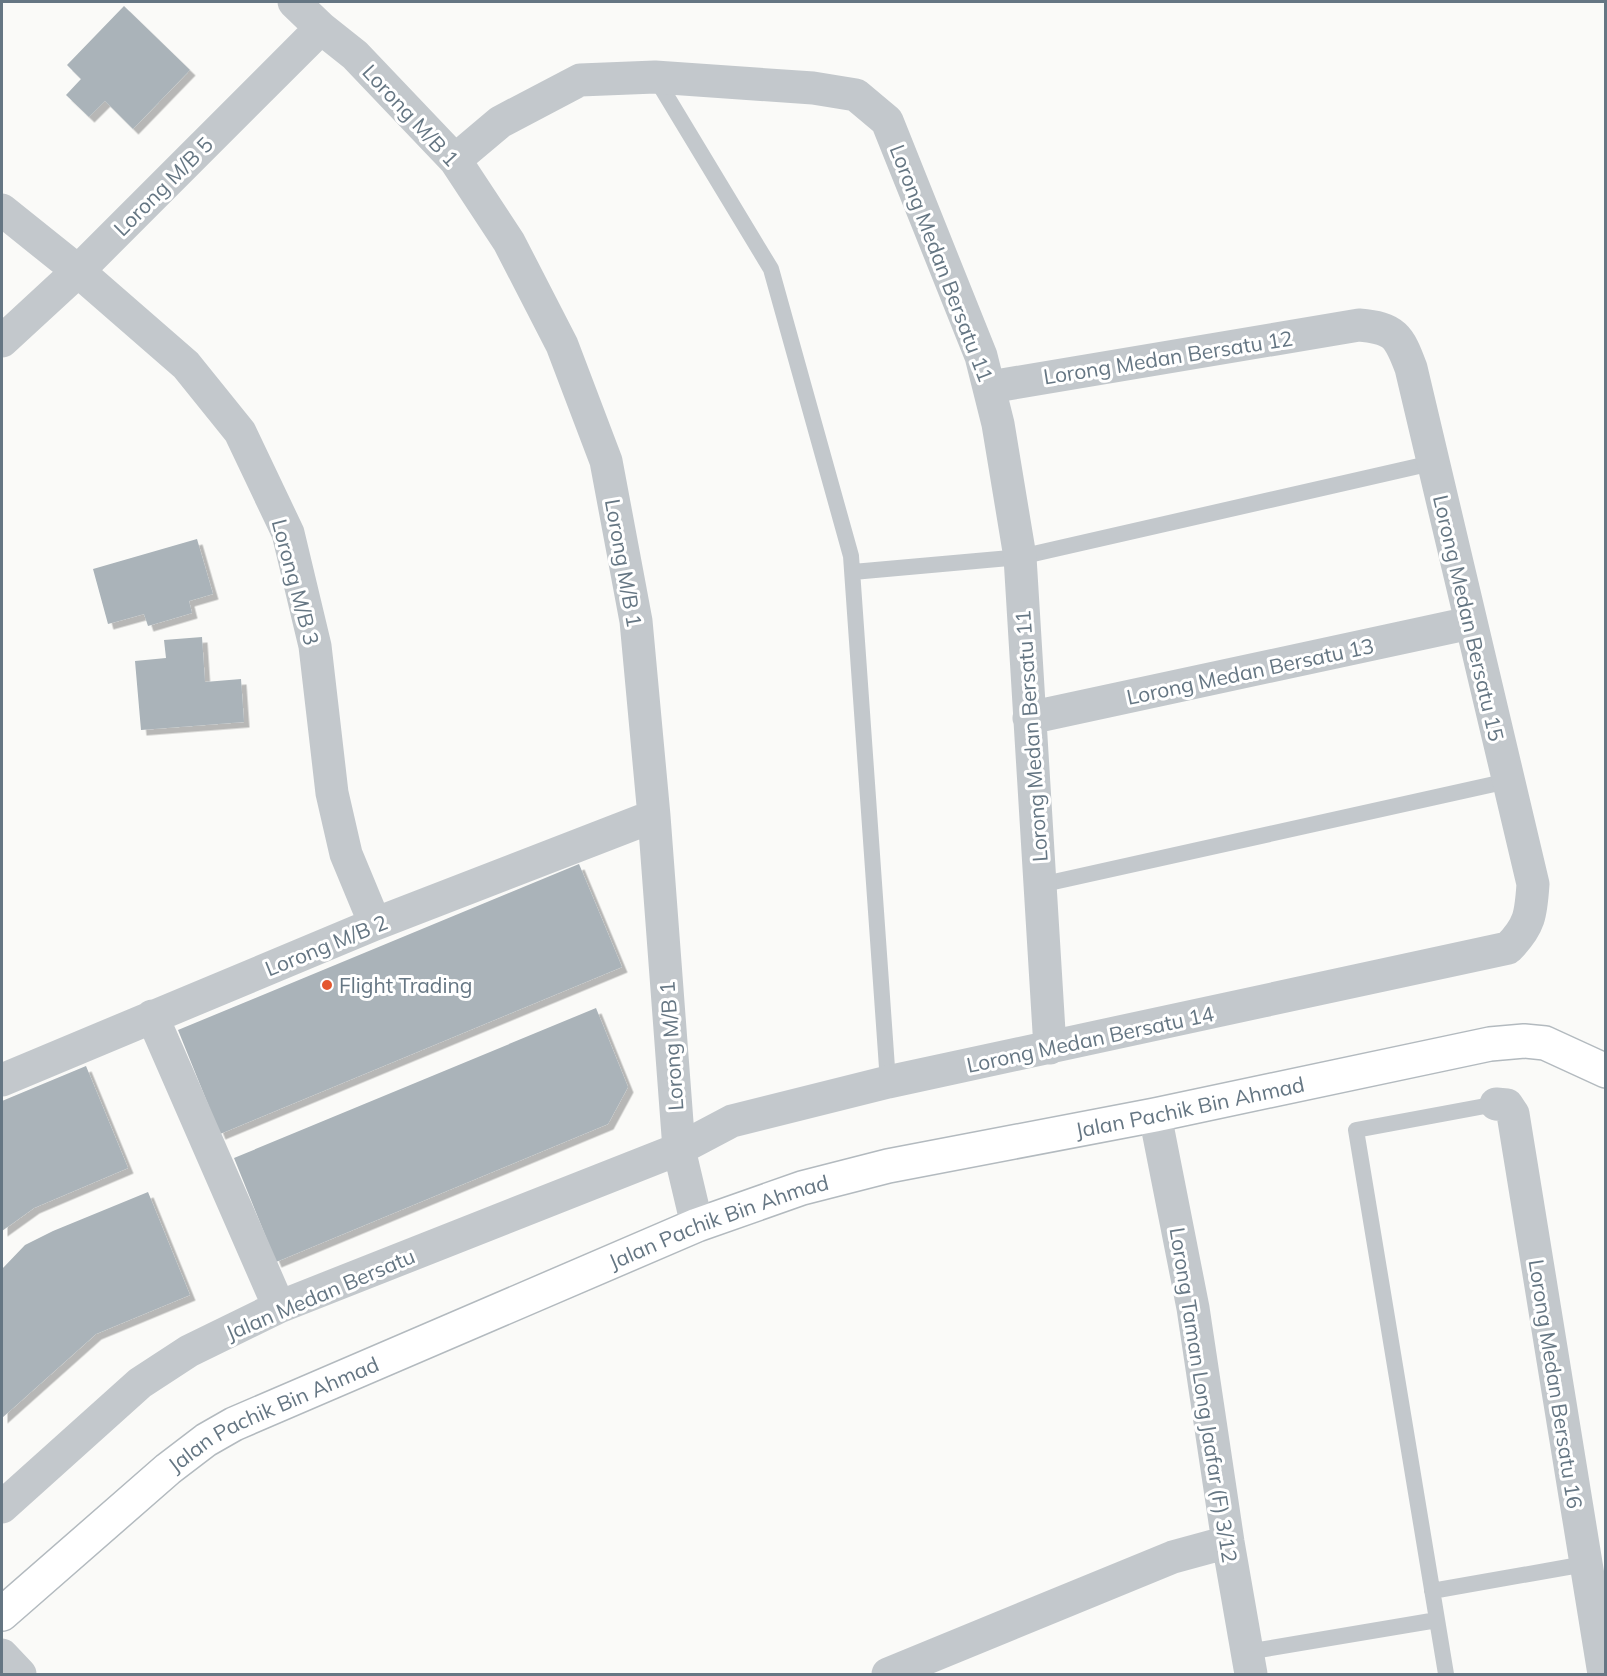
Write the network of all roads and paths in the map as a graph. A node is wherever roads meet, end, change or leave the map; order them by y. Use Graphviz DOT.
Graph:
graph roads {
  1 [pos="294,2"];
  2 [pos="321,28"];
  3 [pos="655,77"];
  4 [pos="455,160"];
  5 [pos="2,210"];
  6 [pos="78,271"];
  7 [pos="1347,327"];
  8 [pos="2,341"];
  9 [pos="990,387"];
  10 [pos="1432,463"];
  11 [pos="1020,557"];
  12 [pos="854,572"];
  13 [pos="1470,623"];
  14 [pos="1029,718"];
  15 [pos="1508,781"];
  16 [pos="654,816"];
  17 [pos="1040,885"];
  18 [pos="375,924"];
  19 [pos="1508,948"];
  20 [pos="152,1016"];
  21 [pos="1050,1048"];
  22 [pos="1605,1071"];
  23 [pos="2,1080"];
  24 [pos="888,1082"];
  25 [pos="1496,1104"];
  26 [pos="1155,1115"];
  27 [pos="679,1149"];
  28 [pos="697,1225"];
  29 [pos="279,1307"];
  30 [pos="2,1506"];
  31 [pos="1228,1542"];
  32 [pos="1585,1564"];
  33 [pos="1432,1591"];
  34 [pos="2,1614"];
  35 [pos="1437,1620"];
  36 [pos="2,1654"];
  37 [pos="1249,1663"];
  38 [pos="20,1674"];
  39 [pos="890,1674"];
  40 [pos="1446,1674"];
  41 [pos="1604,1674"];
  1 -- 2 [label="street, Lorong M/B 1"];
  2 -- 4 [label="street, Lorong M/B 1"];
  2 -- 6 [label="street, Lorong M/B 5"];
  3 -- 4 [label="street, Lorong Medan Bersatu 11"];
  3 -- 9 [label="street, Lorong Medan Bersatu 11"];
  3 -- 12 [label="lane"];
  4 -- 16 [label="street, Lorong M/B 1"];
  5 -- 6 [label="street, Lorong M/B 3"];
  6 -- 8 [label="street, Lorong M/B 5"];
  6 -- 18 [label="street, Lorong M/B 3"];
  7 -- 9 [label="street, Lorong Medan Bersatu 12"];
  7 -- 10 [label="street, Lorong Medan Bersatu 15"];
  9 -- 11 [label="street, Lorong Medan Bersatu 11"];
  10 -- 11 [label="lane"];
  10 -- 13 [label="street, Lorong Medan Bersatu 15"];
  11 -- 12 [label="lane"];
  11 -- 14 [label="street, Lorong Medan Bersatu 11"];
  12 -- 24 [label="lane"];
  13 -- 14 [label="street, Lorong Medan Bersatu 13"];
  13 -- 15 [label="street, Lorong Medan Bersatu 15"];
  14 -- 17 [label="street, Lorong Medan Bersatu 11"];
  15 -- 17 [label="lane"];
  15 -- 19 [label="street, Lorong Medan Bersatu 15"];
  16 -- 18 [label="street, Lorong M/B 2"];
  16 -- 27 [label="street, Lorong M/B 1"];
  17 -- 21 [label="street, Lorong Medan Bersatu 11"];
  18 -- 20 [label="street, Lorong M/B 2"];
  19 -- 21 [label="street, Lorong Medan Bersatu 14"];
  20 -- 23 [label="street, Lorong M/B 2"];
  20 -- 29 [label="street"];
  21 -- 24 [label="street, Lorong Medan Bersatu 14"];
  22 -- 26 [label="street, Jalan Pachik Bin Ahmad"];
  24 -- 27 [label="street, Lorong Medan Bersatu 14"];
  25 -- 32 [label="street, Lorong Medan Bersatu 16"];
  25 -- 33 [label="lane"];
  26 -- 28 [label="street, Jalan Pachik Bin Ahmad"];
  26 -- 31 [label="street, Lorong Taman Long Jaafar (F) 3/12"];
  27 -- 28 [label="street, Lorong M/B 1"];
  27 -- 29 [label="street, Jalan Medan Bersatu"];
  28 -- 34 [label="street, Jalan Pachik Bin Ahmad"];
  29 -- 30 [label="street, Jalan Medan Bersatu"];
  31 -- 37 [label="street, Lorong Taman Long Jaafar (F) 3/12"];
  31 -- 39 [label="street"];
  32 -- 33 [label="lane"];
  32 -- 41 [label="street, Lorong Medan Bersatu 16"];
  33 -- 35 [label="lane"];
  35 -- 37 [label="lane"];
  35 -- 40 [label="lane"];
  36 -- 38 [label="street"];
}
